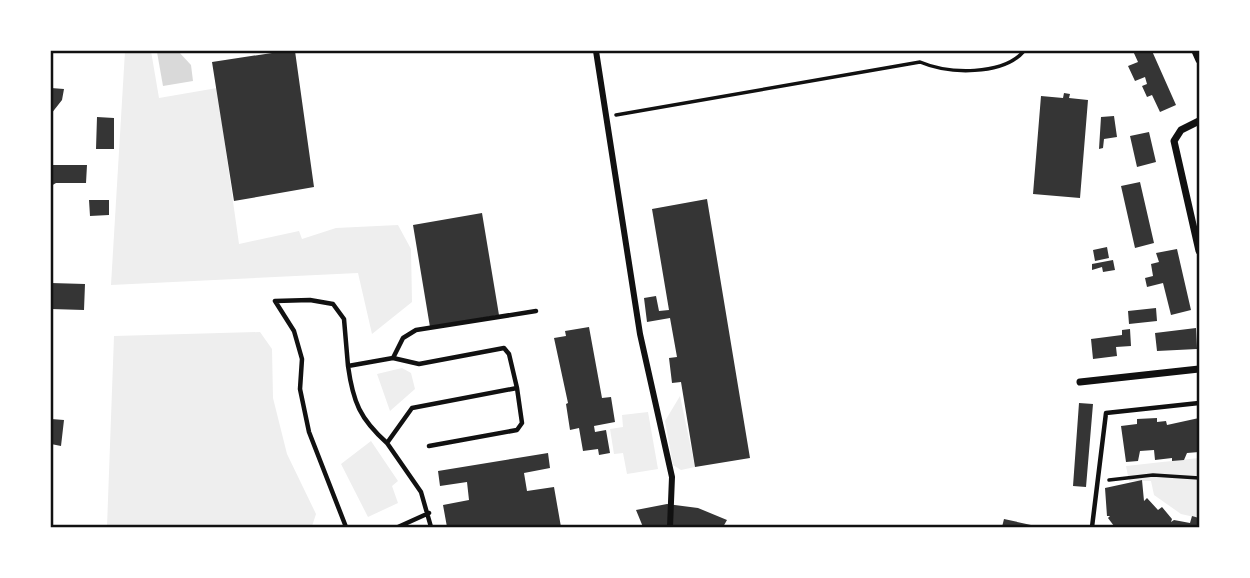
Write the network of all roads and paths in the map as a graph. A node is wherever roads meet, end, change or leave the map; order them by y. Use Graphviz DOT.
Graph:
graph roads {
  1 [pos="596,51"];
  2 [pos="1024,51"];
  3 [pos="1195,51"];
  4 [pos="1199,60"];
  5 [pos="607,117"];
  6 [pos="1199,121"];
  7 [pos="1199,251"];
  8 [pos="536,311"];
  9 [pos="393,358"];
  10 [pos="348,366"];
  11 [pos="1199,369"];
  12 [pos="1080,382"];
  13 [pos="517,388"];
  14 [pos="1199,403"];
  15 [pos="387,443"];
  16 [pos="429,446"];
  17 [pos="1199,478"];
  18 [pos="1096,482"];
  19 [pos="429,513"];
  20 [pos="346,527"];
  21 [pos="398,527"];
  22 [pos="431,527"];
  23 [pos="670,527"];
  24 [pos="1092,527"];
  1 -- 5 [label="street"];
  2 -- 5 [label="path"];
  3 -- 4 [label="street"];
  5 -- 23 [label="street"];
  6 -- 7 [label="street"];
  8 -- 9 [label="lane"];
  9 -- 10 [label="lane"];
  9 -- 13 [label="lane"];
  10 -- 15 [label="lane"];
  10 -- 20 [label="lane"];
  11 -- 12 [label="street"];
  13 -- 15 [label="lane"];
  13 -- 16 [label="lane"];
  14 -- 18 [label="lane"];
  15 -- 19 [label="lane"];
  17 -- 18 [label="path"];
  18 -- 24 [label="lane"];
  19 -- 21 [label="lane"];
  19 -- 22 [label="lane"];
}
